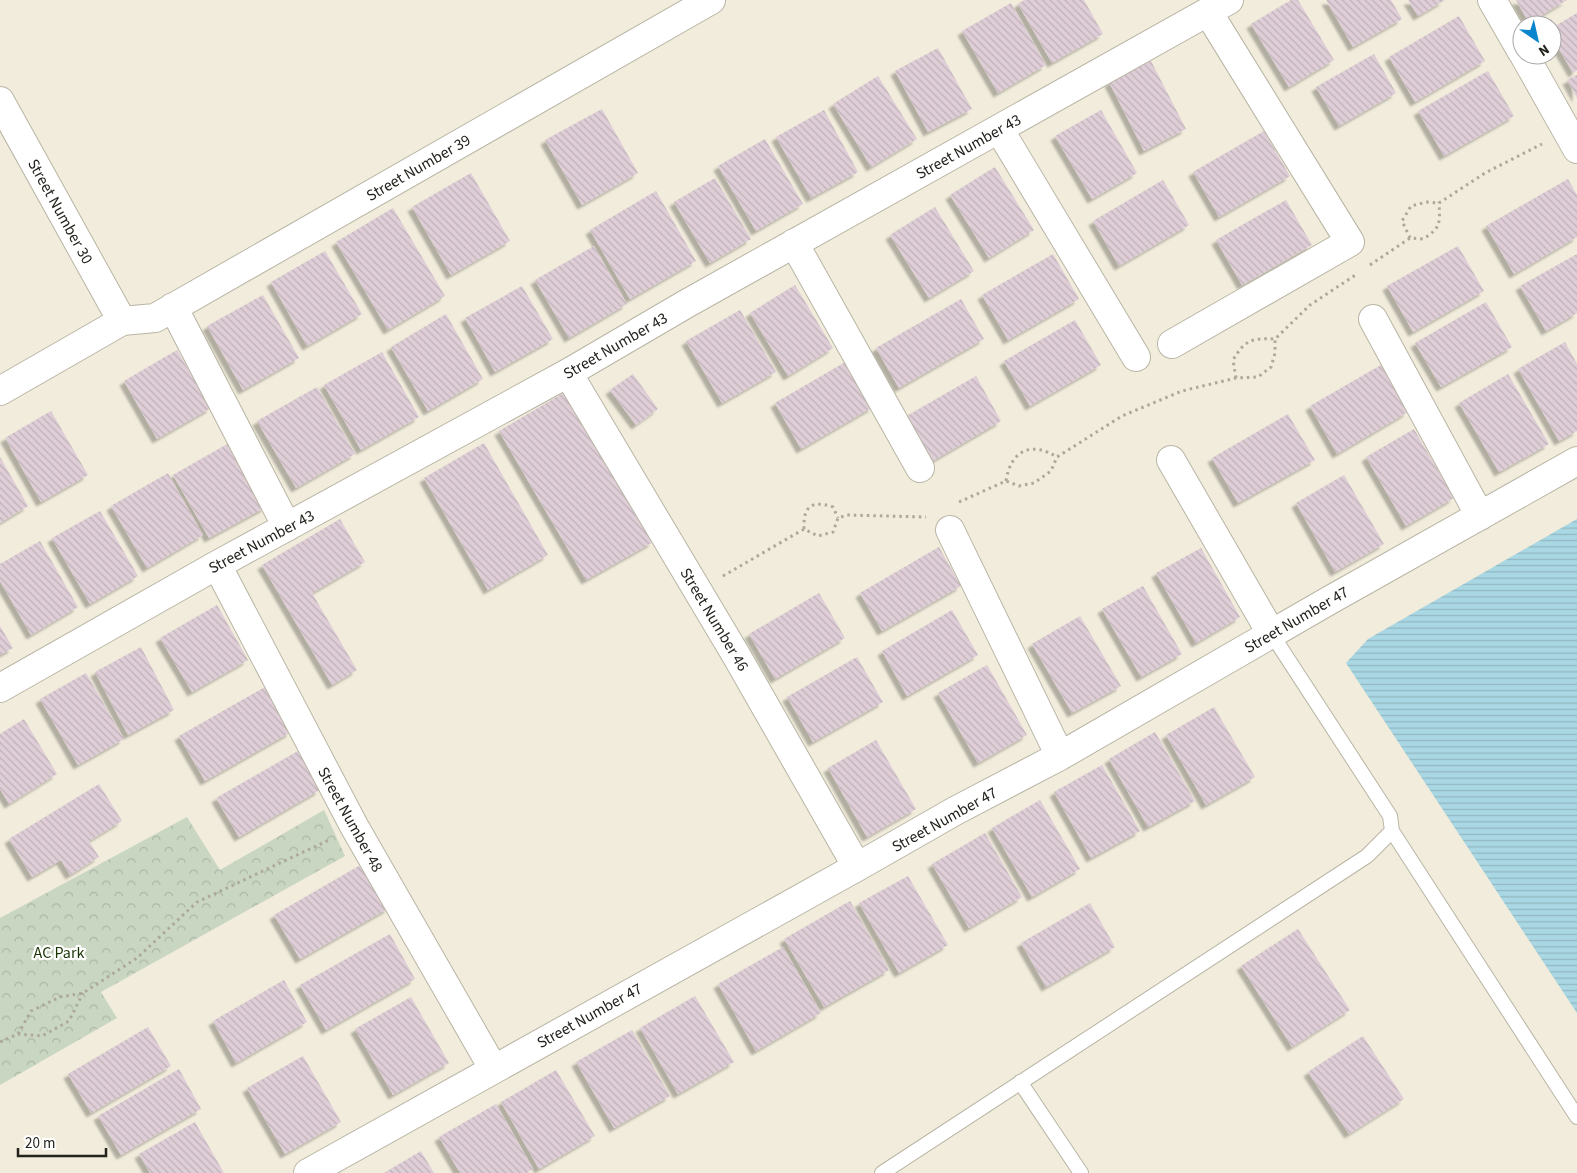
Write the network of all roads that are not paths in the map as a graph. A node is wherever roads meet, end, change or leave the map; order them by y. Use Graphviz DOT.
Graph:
graph roads {
  1 [pos="711,0"];
  2 [pos="1492,0"];
  3 [pos="1218,6"];
  4 [pos="1512,35"];
  5 [pos="1529,65"];
  6 [pos="0,101"];
  7 [pos="999,129"];
  8 [pos="1572,140"];
  9 [pos="794,243"];
  10 [pos="173,307"];
  11 [pos="1373,319"];
  12 [pos="122,322"];
  13 [pos="1172,344"];
  14 [pos="1136,357"];
  15 [pos="568,374"];
  16 [pos="0,391"];
  17 [pos="1172,460"];
  18 [pos="1577,461"];
  19 [pos="920,468"];
  20 [pos="1480,516"];
  21 [pos="942,522"];
  22 [pos="287,528"];
  23 [pos="217,565"];
  24 [pos="1271,633"];
  25 [pos="0,688"];
  26 [pos="1060,756"];
  27 [pos="1392,831"];
  28 [pos="857,868"];
  29 [pos="493,1068"];
  30 [pos="1020,1082"];
  31 [pos="1577,1117"];
  32 [pos="897,1169"];
  33 [pos="308,1173"];
  34 [pos="882,1173"];
  35 [pos="1081,1173"];
  1 -- 10 [label="street, Street Number 39"];
  2 -- 4 [label="street"];
  3 -- 7 [label="street, Street Number 43"];
  3 -- 13 [label="street"];
  5 -- 8 [label="street"];
  6 -- 12 [label="street, Street Number 30"];
  7 -- 9 [label="street, Street Number 43"];
  7 -- 14 [label="street"];
  9 -- 15 [label="street, Street Number 43"];
  9 -- 19 [label="street"];
  10 -- 12 [label="street, Street Number 39"];
  10 -- 22 [label="street"];
  11 -- 20 [label="street"];
  12 -- 16 [label="street"];
  15 -- 22 [label="street, Street Number 43"];
  15 -- 28 [label="street, Street Number 46"];
  17 -- 24 [label="street"];
  18 -- 20 [label="street, Street Number 47"];
  20 -- 24 [label="street, Street Number 47"];
  21 -- 26 [label="street"];
  22 -- 23 [label="street, Street Number 43"];
  23 -- 25 [label="street, Street Number 43"];
  23 -- 29 [label="street, Street Number 48"];
  24 -- 26 [label="street, Street Number 47"];
  24 -- 27 [label="lane"];
  26 -- 28 [label="street, Street Number 47"];
  27 -- 30 [label="lane"];
  27 -- 31 [label="lane"];
  28 -- 29 [label="street, Street Number 47"];
  29 -- 33 [label="street, Street Number 47"];
  30 -- 32 [label="lane"];
  30 -- 35 [label="lane"];
  32 -- 34 [label="lane"];
}
